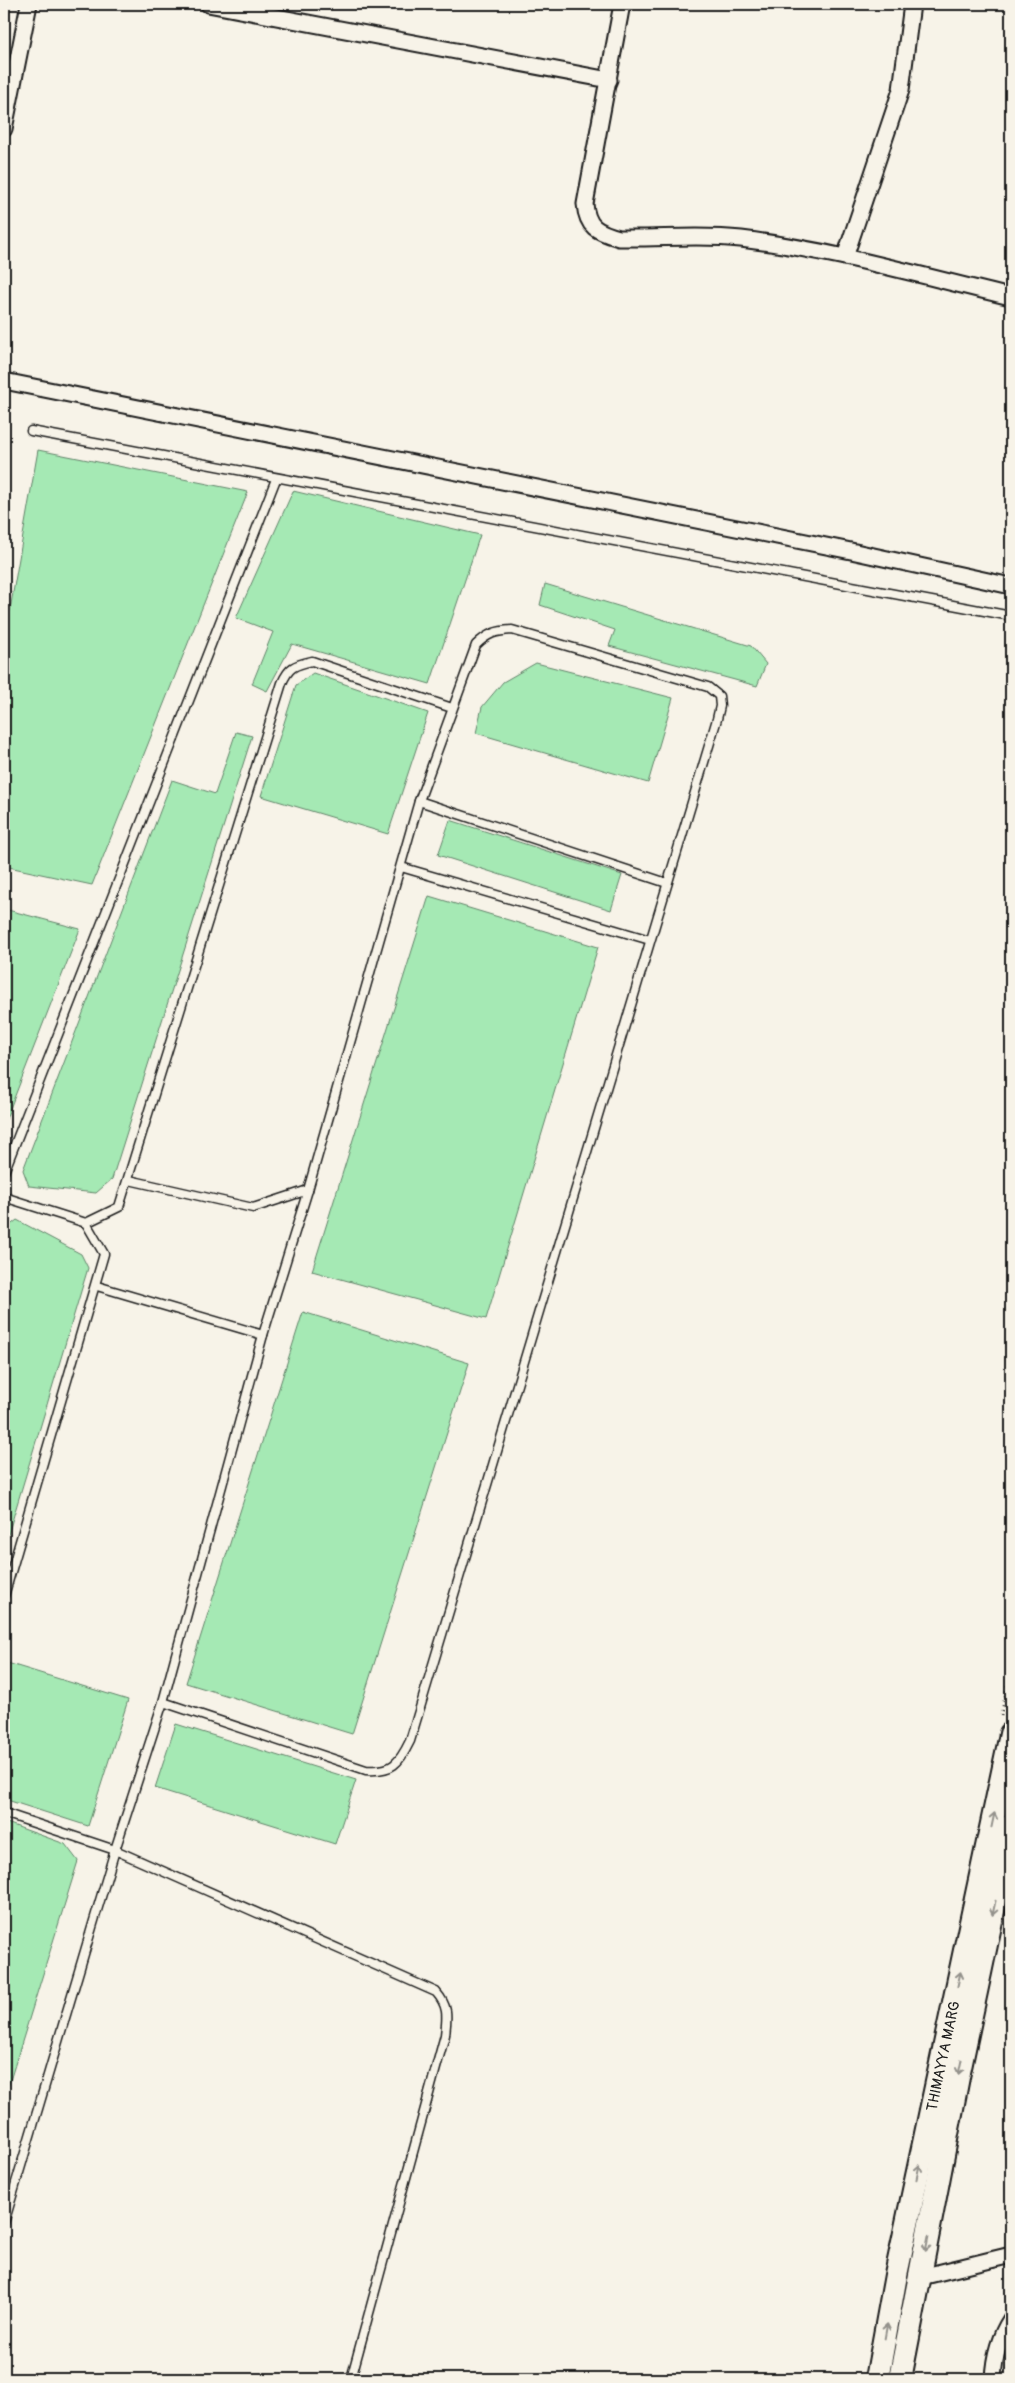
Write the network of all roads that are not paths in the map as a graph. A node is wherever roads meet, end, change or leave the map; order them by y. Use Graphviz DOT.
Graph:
graph roads {
  1 [pos="29,4"];
  2 [pos="208,4"];
  3 [pos="622,4"];
  4 [pos="912,4"];
  5 [pos="608,80"];
  6 [pos="4,129"];
  7 [pos="845,257"];
  8 [pos="1011,297"];
  9 [pos="4,381"];
  10 [pos="30,431"];
  11 [pos="276,479"];
  12 [pos="1011,586"];
  13 [pos="1011,616"];
  14 [pos="452,708"];
  15 [pos="419,801"];
  16 [pos="401,866"];
  17 [pos="667,883"];
  18 [pos="650,940"];
  19 [pos="4,1172"];
  20 [pos="129,1180"];
  21 [pos="308,1190"];
  22 [pos="4,1198"];
  23 [pos="86,1223"];
  24 [pos="97,1286"];
  25 [pos="263,1335"];
  26 [pos="4,1596"];
  27 [pos="163,1702"];
  28 [pos="1011,1734"];
  29 [pos="4,1813"];
  30 [pos="1011,1826"];
  31 [pos="115,1850"];
  32 [pos="4,2223"];
  33 [pos="1011,2255"];
  34 [pos="921,2277"];
  35 [pos="1011,2319"];
  36 [pos="351,2379"];
  37 [pos="877,2379"];
  38 [pos="900,2379"];
  39 [pos="992,2379"];
  1 -- 6 [label="street"];
  2 -- 5 [label="street"];
  3 -- 5 [label="street"];
  4 -- 7 [label="street"];
  5 -- 7 [label="street"];
  7 -- 8 [label="street"];
  9 -- 12 [label="street"];
  10 -- 11 [label="lane"];
  11 -- 13 [label="lane"];
  11 -- 19 [label="lane"];
  14 -- 15 [label="lane"];
  14 -- 17 [label="lane"];
  14 -- 20 [label="lane"];
  15 -- 16 [label="lane"];
  15 -- 17 [label="lane"];
  16 -- 18 [label="lane"];
  16 -- 21 [label="lane"];
  17 -- 18 [label="lane"];
  18 -- 27 [label="lane"];
  20 -- 21 [label="lane"];
  20 -- 23 [label="lane"];
  21 -- 25 [label="lane"];
  22 -- 23 [label="lane"];
  23 -- 24 [label="lane"];
  24 -- 25 [label="lane"];
  24 -- 26 [label="lane"];
  25 -- 27 [label="lane"];
  27 -- 31 [label="lane"];
  37 -- 28 [label="street, THIMAYYA MARG, one-way"];
  29 -- 31 [label="lane"];
  30 -- 34 [label="street, THIMAYYA MARG, one-way"];
  31 -- 32 [label="lane"];
  31 -- 36 [label="lane"];
  33 -- 34 [label="street"];
  34 -- 38 [label="street, THIMAYYA MARG"];
  35 -- 39 [label="street"];
}
